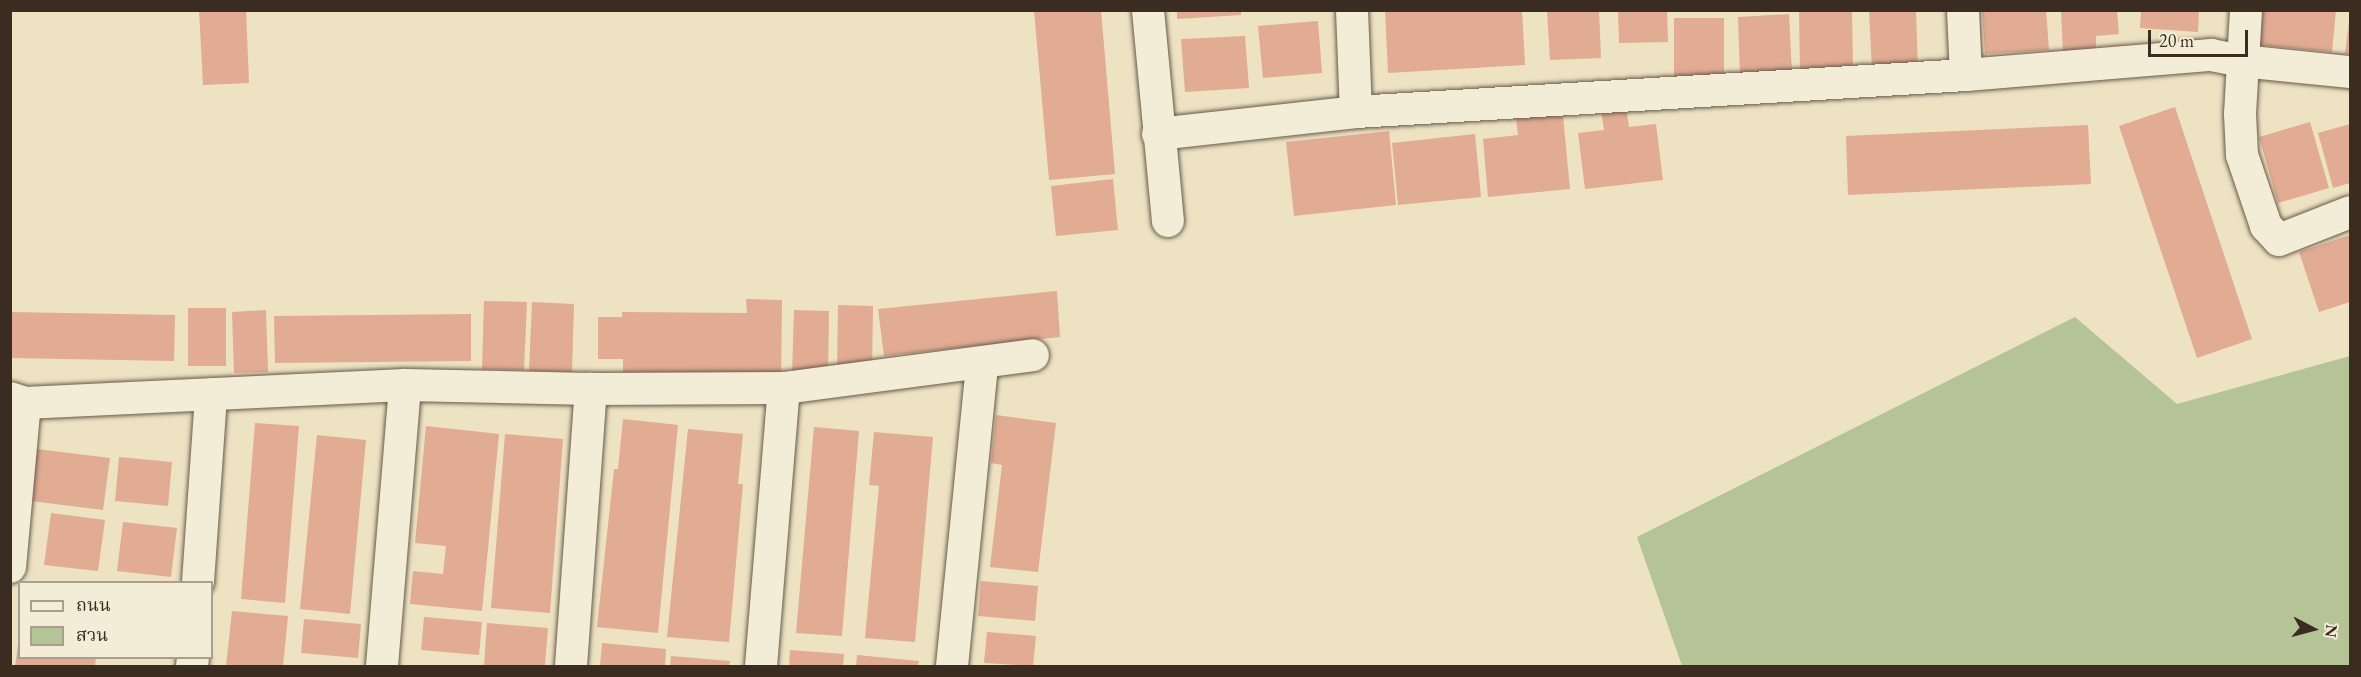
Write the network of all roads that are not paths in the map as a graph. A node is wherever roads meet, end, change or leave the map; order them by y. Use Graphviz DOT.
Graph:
graph roads {
  1 [pos="1148,10"];
  2 [pos="1352,10"];
  3 [pos="1963,10"];
  4 [pos="2246,10"];
  5 [pos="2241,61"];
  6 [pos="2350,72"];
  7 [pos="1966,75"];
  8 [pos="1356,112"];
  9 [pos="1158,134"];
  10 [pos="2350,212"];
  11 [pos="1168,221"];
  12 [pos="1033,355"];
  13 [pos="982,363"];
  14 [pos="405,385"];
  15 [pos="784,388"];
  16 [pos="591,389"];
  17 [pos="212,394"];
  18 [pos="18,400"];
  19 [pos="10,567"];
  20 [pos="198,581"];
  21 [pos="382,666"];
  22 [pos="571,666"];
  23 [pos="761,666"];
  24 [pos="952,666"];
  1 -- 9 [label="street"];
  2 -- 8 [label="street"];
  3 -- 7 [label="street"];
  4 -- 5 [label="street"];
  5 -- 6 [label="street"];
  5 -- 7 [label="street"];
  5 -- 10 [label="street"];
  7 -- 8 [label="street"];
  8 -- 9 [label="street"];
  9 -- 11 [label="street"];
  12 -- 13 [label="street"];
  13 -- 15 [label="street"];
  13 -- 24 [label="street"];
  14 -- 16 [label="street"];
  14 -- 17 [label="street"];
  14 -- 21 [label="street"];
  15 -- 16 [label="street"];
  15 -- 23 [label="street"];
  16 -- 22 [label="street"];
  17 -- 18 [label="street"];
  17 -- 20 [label="street"];
  18 -- 19 [label="street"];
}
